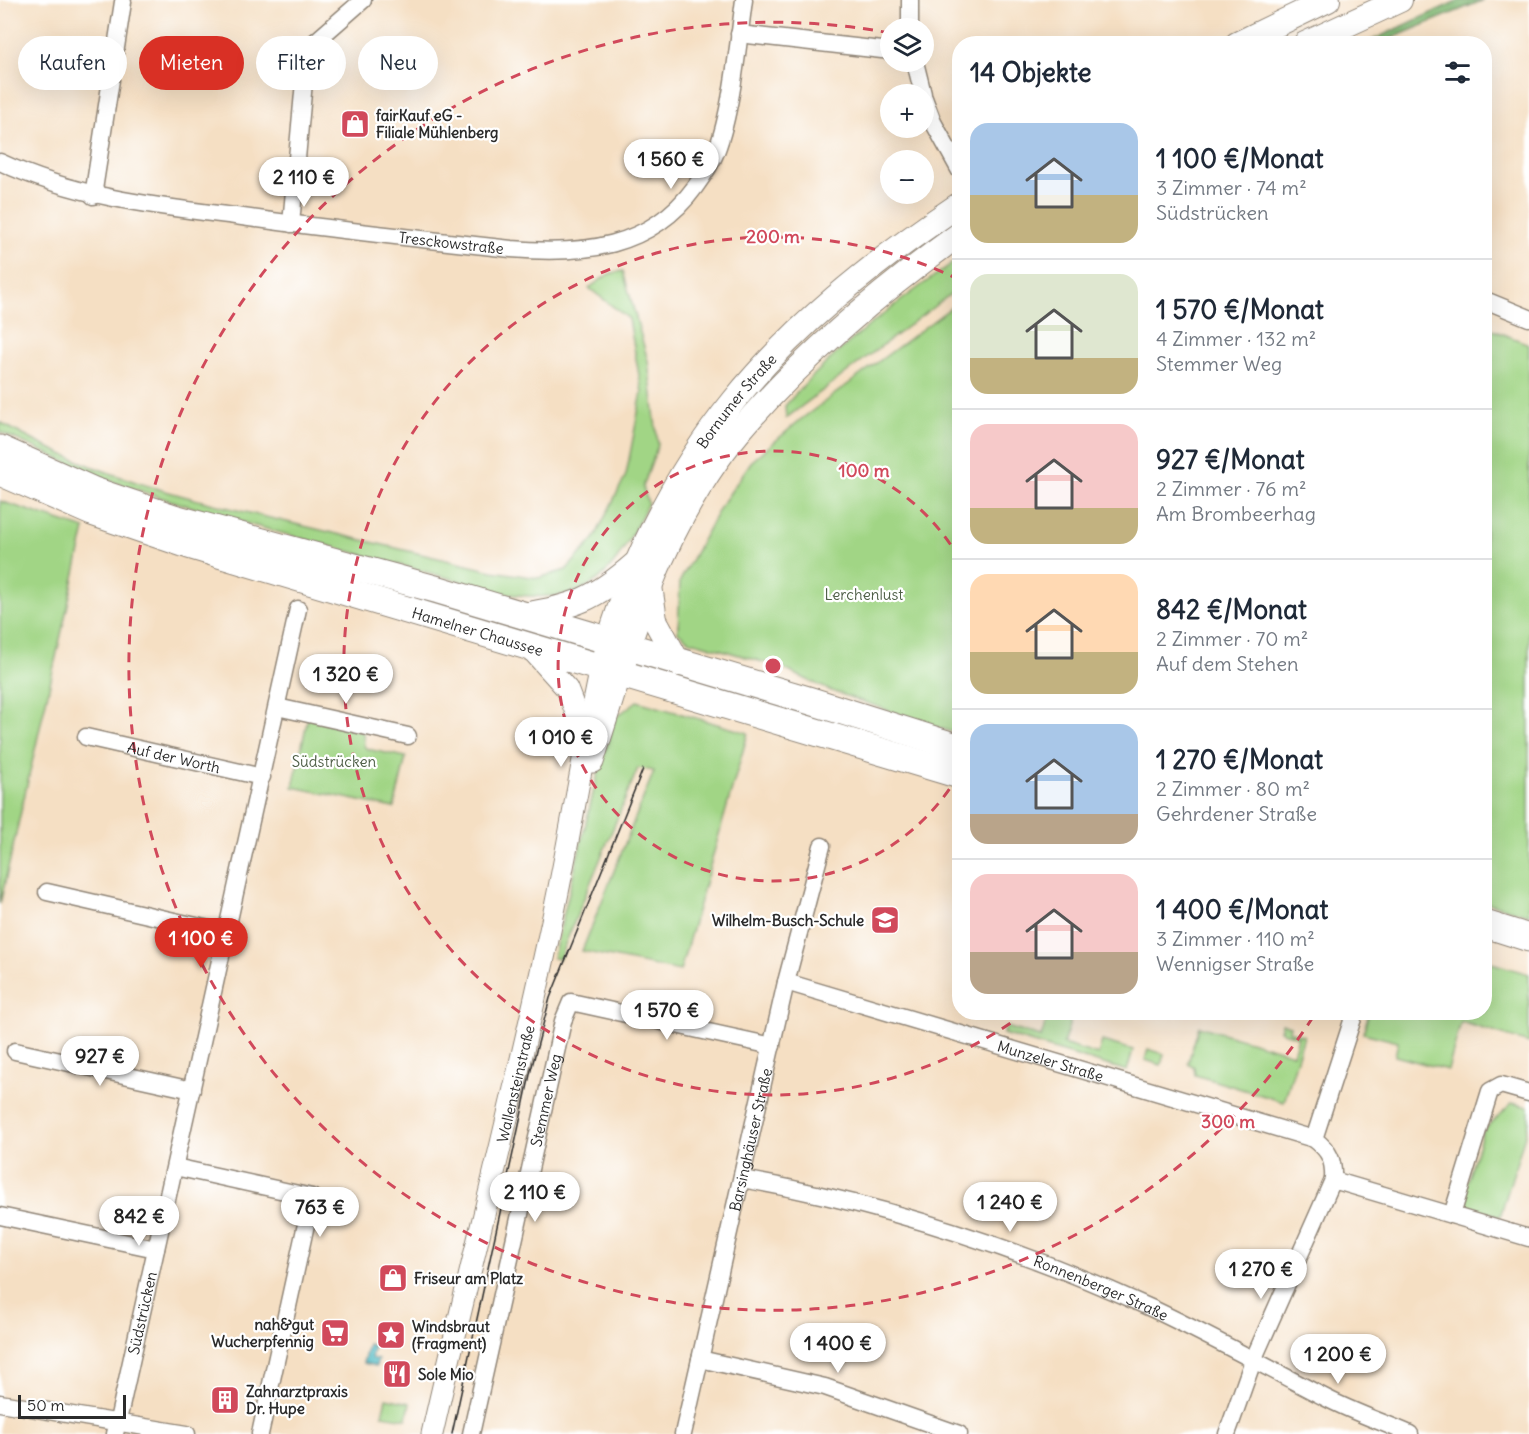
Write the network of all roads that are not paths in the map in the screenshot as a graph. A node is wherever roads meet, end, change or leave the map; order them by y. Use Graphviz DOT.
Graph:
graph roads {
  1 [pos="363,0"];
  2 [pos="744,0"];
  3 [pos="910,0"];
  4 [pos="1400,0"];
  5 [pos="123,2"];
  6 [pos="1323,2"];
  7 [pos="910,18"];
  8 [pos="739,34"];
  9 [pos="1253,36"];
  10 [pos="1331,36"];
  11 [pos="1335,36"];
  12 [pos="880,50"];
  13 [pos="934,124"];
  14 [pos="952,156"];
  15 [pos="0,162"];
  16 [pos="93,195"];
  17 [pos="952,210"];
  18 [pos="291,224"];
  19 [pos="952,240"];
  20 [pos="1492,303"];
  21 [pos="1529,318"];
  22 [pos="0,449"];
  23 [pos="0,472"];
  24 [pos="636,563"];
  25 [pos="650,583"];
  26 [pos="298,609"];
  27 [pos="522,615"];
  28 [pos="527,645"];
  29 [pos="614,658"];
  30 [pos="679,664"];
  31 [pos="277,707"];
  32 [pos="408,736"];
  33 [pos="86,737"];
  34 [pos="586,740"];
  35 [pos="952,745"];
  36 [pos="952,772"];
  37 [pos="262,777"];
  38 [pos="577,801"];
  39 [pos="822,846"];
  40 [pos="47,892"];
  41 [pos="1492,926"];
  42 [pos="227,933"];
  43 [pos="1529,938"];
  44 [pos="786,982"];
  45 [pos="1352,1020"];
  46 [pos="772,1046"];
  47 [pos="15,1051"];
  48 [pos="192,1090"];
  49 [pos="1529,1093"];
  50 [pos="1314,1139"];
  51 [pos="175,1167"];
  52 [pos="742,1179"];
  53 [pos="1333,1180"];
  54 [pos="1452,1215"];
  55 [pos="0,1216"];
  56 [pos="1529,1238"];
  57 [pos="156,1249"];
  58 [pos="1254,1358"];
  59 [pos="700,1359"];
  60 [pos="0,1403"];
  61 [pos="116,1428"];
  62 [pos="187,1434"];
  63 [pos="260,1434"];
  64 [pos="432,1434"];
  65 [pos="471,1434"];
  66 [pos="683,1434"];
  67 [pos="959,1434"];
  68 [pos="1227,1434"];
  69 [pos="1410,1434"];
  1 -- 18 [label="street"];
  2 -- 8 [label="street, Tresckowstraße"];
  3 -- 7 [label="street"];
  4 -- 11 [label="main road"];
  5 -- 16 [label="street"];
  6 -- 9 [label="main road"];
  6 -- 10 [label="street"];
  8 -- 12 [label="street"];
  8 -- 18 [label="street, Tresckowstraße"];
  13 -- 14 [label="street"];
  15 -- 16 [label="street, Tresckowstraße"];
  16 -- 18 [label="street, Tresckowstraße"];
  17 -- 24 [label="main road, Bornumer Straße"];
  19 -- 25 [label="main road, Bornumer Straße"];
  20 -- 21 [label="street"];
  22 -- 27 [label="main road, Hamelner Chaussee"];
  23 -- 28 [label="main road, Hamelner Chaussee"];
  24 -- 27 [label="main road"];
  24 -- 29 [label="main road, Bornumer Straße"];
  25 -- 29 [label="main road, Bornumer Straße"];
  25 -- 30 [label="main road"];
  26 -- 31 [label="street, Südstrücken"];
  27 -- 29 [label="main road, Hamelner Chaussee"];
  28 -- 29 [label="main road, Hamelner Chaussee"];
  28 -- 34 [label="street"];
  29 -- 30 [label="main road, Hamelner Chaussee"];
  29 -- 34 [label="street, Wallensteinstraße"];
  29 -- 36 [label="main road, Hamelner Chaussee"];
  29 -- 38 [label="street, Wallensteinstraße"];
  30 -- 35 [label="main road, Hamelner Chaussee"];
  31 -- 32 [label="street"];
  31 -- 37 [label="street, Südstrücken"];
  33 -- 37 [label="street, Auf der Worth"];
  34 -- 38 [label="street, Wallensteinstraße"];
  37 -- 42 [label="street, Südstrücken"];
  38 -- 64 [label="street, Wallensteinstraße"];
  39 -- 44 [label="street, Barsinghäuser Straße"];
  40 -- 42 [label="street"];
  41 -- 43 [label="main road"];
  42 -- 48 [label="street, Südstrücken"];
  44 -- 46 [label="street, Barsinghäuser Straße"];
  44 -- 50 [label="street, Munzeler Straße"];
  45 -- 50 [label="street"];
  46 -- 52 [label="street, Barsinghäuser Straße"];
  46 -- 65 [label="street, Stemmer Weg"];
  47 -- 48 [label="street"];
  48 -- 51 [label="street, Südstrücken"];
  49 -- 54 [label="street"];
  50 -- 53 [label="street"];
  51 -- 57 [label="street, Südstrücken"];
  51 -- 63 [label="street"];
  52 -- 58 [label="street, Ronnenberger Straße"];
  52 -- 59 [label="street, Barsinghäuser Straße"];
  53 -- 54 [label="street"];
  53 -- 58 [label="street"];
  54 -- 56 [label="street"];
  55 -- 57 [label="street"];
  57 -- 61 [label="street, Südstrücken"];
  58 -- 68 [label="street"];
  58 -- 69 [label="street, Ronnenberger Straße"];
  59 -- 66 [label="street, Barsinghäuser Straße"];
  59 -- 67 [label="street"];
  60 -- 61 [label="street"];
  61 -- 62 [label="street"];
}
